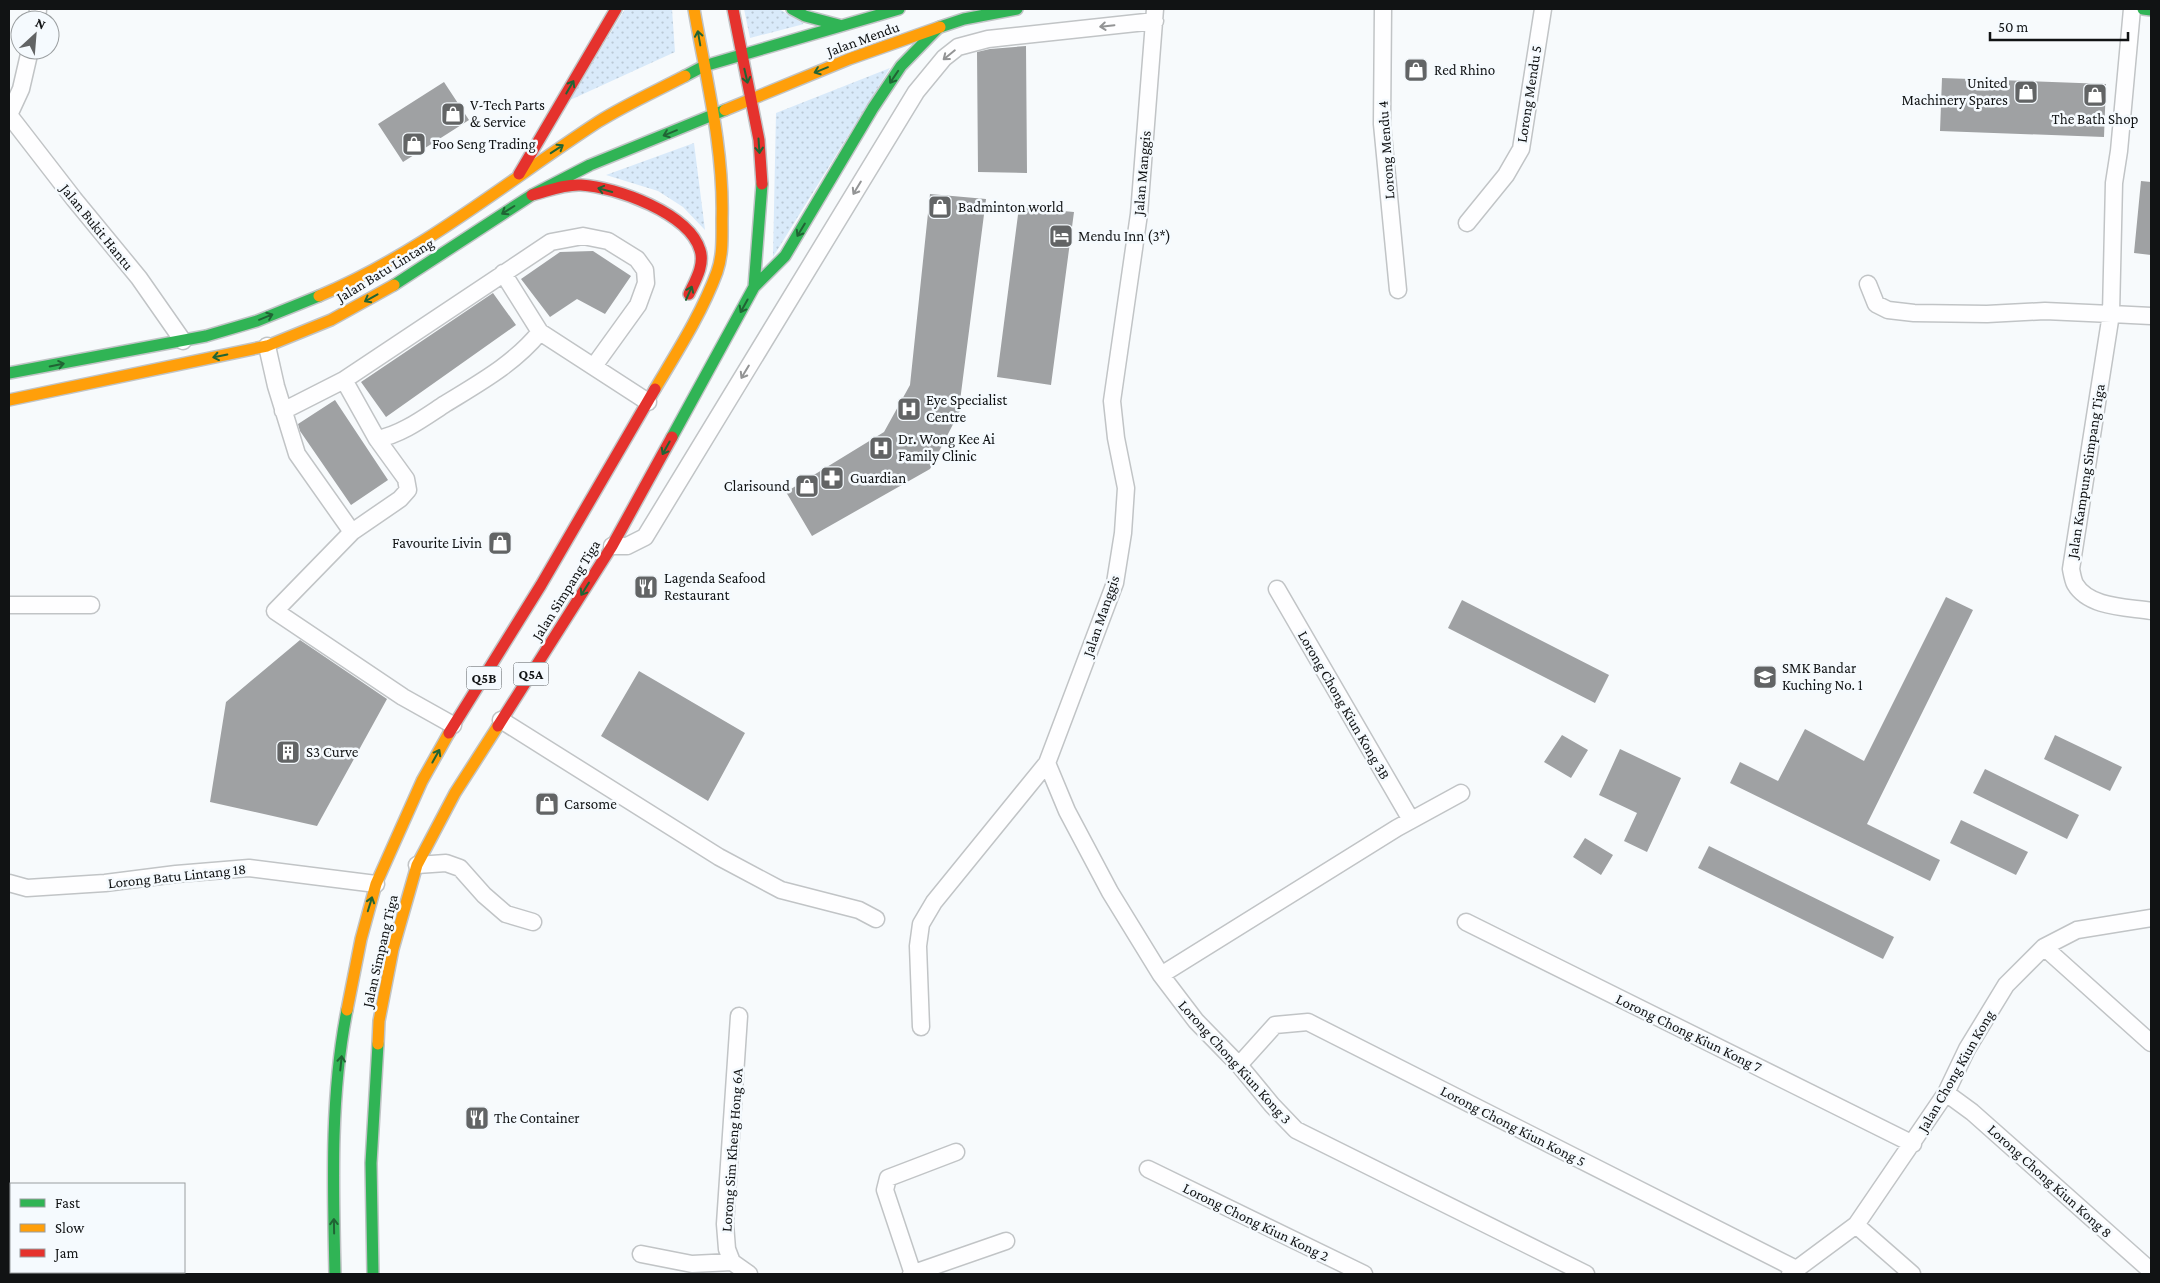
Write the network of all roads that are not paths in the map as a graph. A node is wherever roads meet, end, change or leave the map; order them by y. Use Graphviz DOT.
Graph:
graph roads {
  1 [pos="616,9"];
  2 [pos="694,9"];
  3 [pos="733,9"];
  4 [pos="792,9"];
  5 [pos="899,9"];
  6 [pos="1017,9"];
  7 [pos="1383,9"];
  8 [pos="1543,9"];
  9 [pos="2132,9"];
  10 [pos="2143,9"];
  11 [pos="2151,10"];
  12 [pos="1155,15"];
  13 [pos="839,25"];
  14 [pos="938,28"];
  15 [pos="741,54"];
  16 [pos="28,60"];
  17 [pos="704,66"];
  18 [pos="752,98"];
  19 [pos="10,115"];
  20 [pos="715,115"];
  21 [pos="519,174"];
  22 [pos="532,195"];
  23 [pos="1467,223"];
  24 [pos="503,273"];
  25 [pos="1868,284"];
  26 [pos="754,287"];
  27 [pos="1398,290"];
  28 [pos="683,308"];
  29 [pos="2111,314"];
  30 [pos="2151,316"];
  31 [pos="540,332"];
  32 [pos="673,334"];
  33 [pos="183,341"];
  34 [pos="268,346"];
  35 [pos="594,366"];
  36 [pos="9,373"];
  37 [pos="664,373"];
  38 [pos="344,380"];
  39 [pos="9,400"];
  40 [pos="648,402"];
  41 [pos="283,411"];
  42 [pos="377,439"];
  43 [pos="352,532"];
  44 [pos="612,546"];
  45 [pos="1277,589"];
  46 [pos="9,605"];
  47 [pos="91,605"];
  48 [pos="2151,611"];
  49 [pos="501,720"];
  50 [pos="453,725"];
  51 [pos="1047,763"];
  52 [pos="1461,793"];
  53 [pos="1411,820"];
  54 [pos="417,865"];
  55 [pos="9,883"];
  56 [pos="376,884"];
  57 [pos="2151,918"];
  58 [pos="876,920"];
  59 [pos="533,922"];
  60 [pos="1466,922"];
  61 [pos="2044,947"];
  62 [pos="1161,975"];
  63 [pos="739,1016"];
  64 [pos="921,1026"];
  65 [pos="2151,1043"];
  66 [pos="1240,1065"];
  67 [pos="1946,1093"];
  68 [pos="1913,1144"];
  69 [pos="956,1152"];
  70 [pos="1148,1169"];
  71 [pos="1856,1226"];
  72 [pos="1006,1241"];
  73 [pos="641,1254"];
  74 [pos="732,1262"];
  75 [pos="2151,1271"];
  76 [pos="1793,1272"];
  77 [pos="335,1274"];
  78 [pos="373,1274"];
  79 [pos="749,1274"];
  80 [pos="912,1274"];
  81 [pos="1364,1274"];
  82 [pos="1586,1274"];
  83 [pos="1912,1274"];
  21 -- 1 [label="main road, one-way"];
  17 -- 2 [label="main road, Jalan Simpang Tiga, one-way"];
  3 -- 15 [label="main road, Jalan Simpang Tiga"];
  4 -- 13 [label="main road"];
  5 -- 13 [label="main road, Jalan Mendu"];
  6 -- 14 [label="main road, Jalan Mendu"];
  7 -- 27 [label="street, Lorong Mendu 4"];
  8 -- 23 [label="street, Lorong Mendu 5"];
  9 -- 29 [label="street"];
  10 -- 11 [label="main road"];
  12 -- 44 [label="street, one-way"];
  12 -- 51 [label="street, Jalan Manggis"];
  13 -- 15 [label="main road, Jalan Mendu"];
  14 -- 18 [label="main road, Jalan Mendu, one-way"];
  14 -- 26 [label="main road, one-way"];
  15 -- 17 [label="main road, Jalan Batu Lintang"];
  15 -- 18 [label="main road, Jalan Simpang Tiga, one-way"];
  16 -- 19 [label="street"];
  17 -- 20 [label="main road, Jalan Simpang Tiga"];
  21 -- 17 [label="main road, Jalan Batu Lintang, one-way"];
  18 -- 20 [label="main road, Jalan Batu Lintang"];
  18 -- 26 [label="main road, Jalan Simpang Tiga / Q5A, one-way"];
  19 -- 33 [label="street, Jalan Bukit Hantu"];
  20 -- 22 [label="main road, Jalan Batu Lintang, one-way"];
  20 -- 37 [label="main road, Jalan Simpang Tiga / Q5B"];
  33 -- 21 [label="main road, Jalan Batu Lintang, one-way"];
  28 -- 22 [label="main road, one-way"];
  22 -- 34 [label="main road, Jalan Batu Lintang, one-way"];
  24 -- 31 [label="street"];
  24 -- 35 [label="street"];
  24 -- 38 [label="street"];
  25 -- 29 [label="street"];
  26 -- 44 [label="main road, Jalan Simpang Tiga / Q5A, one-way"];
  29 -- 30 [label="street"];
  29 -- 48 [label="street, Jalan Kampung Simpang Tiga"];
  31 -- 35 [label="street"];
  31 -- 42 [label="street"];
  32 -- 37 [label="main road"];
  36 -- 33 [label="main road, Jalan Batu Lintang, one-way"];
  34 -- 39 [label="main road, Jalan Batu Lintang, one-way"];
  34 -- 41 [label="street"];
  35 -- 40 [label="street"];
  37 -- 40 [label="main road, Jalan Simpang Tiga / Q5B"];
  38 -- 41 [label="street"];
  38 -- 42 [label="street"];
  40 -- 50 [label="main road, Jalan Simpang Tiga / Q5B"];
  41 -- 43 [label="street"];
  42 -- 43 [label="street"];
  43 -- 50 [label="street"];
  44 -- 49 [label="main road, Jalan Simpang Tiga / Q5A, one-way"];
  45 -- 53 [label="street, Lorong Chong Kiun Kong 3B"];
  46 -- 47 [label="street"];
  49 -- 54 [label="main road, Jalan Simpang Tiga / Q5A"];
  49 -- 58 [label="street"];
  56 -- 50 [label="main road, Jalan Simpang Tiga / Q5B, one-way"];
  51 -- 62 [label="street, Lorong Chong Kiun Kong 3"];
  51 -- 64 [label="street, Jalan Manggis"];
  52 -- 53 [label="street"];
  53 -- 62 [label="street"];
  54 -- 59 [label="street"];
  54 -- 78 [label="main road, Jalan Simpang Tiga / Q5A"];
  55 -- 56 [label="street, Lorong Batu Lintang 18"];
  77 -- 56 [label="main road, Jalan Simpang Tiga / Q5B, one-way"];
  57 -- 61 [label="street, Jalan Chong Kiun Kong"];
  60 -- 68 [label="street, Lorong Chong Kiun Kong 7"];
  61 -- 65 [label="street"];
  61 -- 67 [label="street, Jalan Chong Kiun Kong"];
  62 -- 66 [label="street, Lorong Chong Kiun Kong 3"];
  63 -- 74 [label="street, Lorong Sim Kheng Hong 6A"];
  66 -- 76 [label="street, Lorong Chong Kiun Kong 5"];
  66 -- 82 [label="street, Lorong Chong Kiun Kong 3"];
  67 -- 68 [label="street, Jalan Chong Kiun Kong"];
  67 -- 75 [label="street, Lorong Chong Kiun Kong 8"];
  68 -- 71 [label="street, Jalan Chong Kiun Kong"];
  69 -- 80 [label="street"];
  70 -- 81 [label="street, Lorong Chong Kiun Kong 2"];
  71 -- 76 [label="street, Jalan Chong Kiun Kong"];
  71 -- 83 [label="street"];
  72 -- 80 [label="street"];
  73 -- 74 [label="street"];
  74 -- 79 [label="street"];
}
